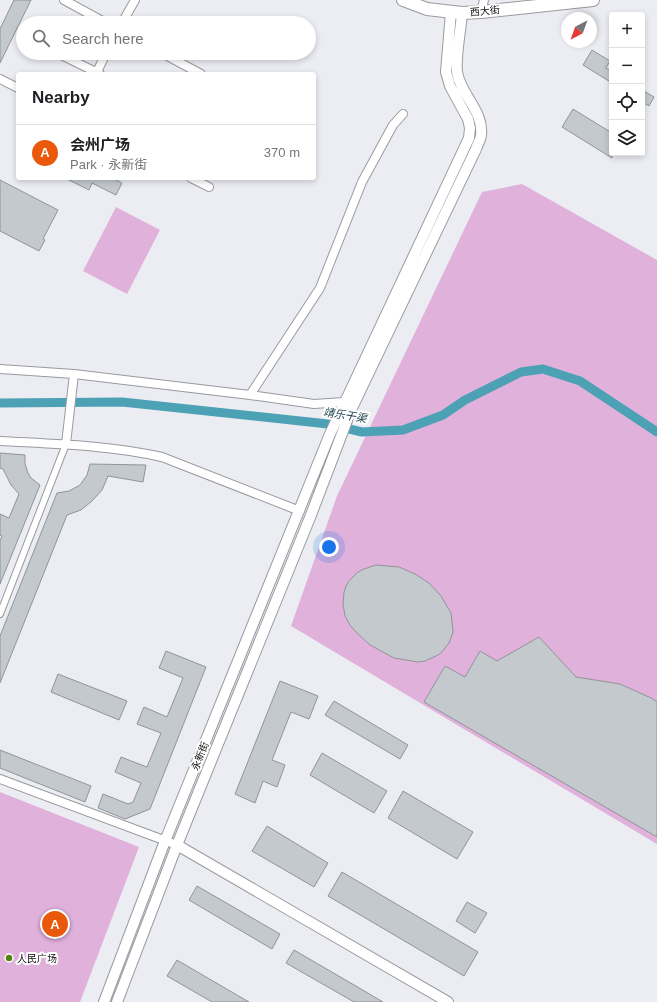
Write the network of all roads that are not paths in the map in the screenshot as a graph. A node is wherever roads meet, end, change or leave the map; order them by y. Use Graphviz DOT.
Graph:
graph roads {
  1 [pos="64,0"];
  2 [pos="134,0"];
  3 [pos="403,0"];
  4 [pos="484,0"];
  5 [pos="593,0"];
  6 [pos="481,12"];
  7 [pos="457,13"];
  8 [pos="93,16"];
  9 [pos="126,16"];
  10 [pos="71,60"];
  11 [pos="103,60"];
  12 [pos="175,60"];
  13 [pos="96,72"];
  14 [pos="98,72"];
  15 [pos="198,72"];
  16 [pos="0,79"];
  17 [pos="16,87"];
  18 [pos="403,114"];
  19 [pos="196,180"];
  20 [pos="209,187"];
  21 [pos="0,368"];
  22 [pos="74,374"];
  23 [pos="250,395"];
  24 [pos="346,407"];
  25 [pos="0,441"];
  26 [pos="66,444"];
  27 [pos="300,511"];
  28 [pos="311,515"];
  29 [pos="0,614"];
  30 [pos="0,779"];
  31 [pos="165,841"];
  32 [pos="177,845"];
  33 [pos="104,1002"];
  34 [pos="117,1002"];
  35 [pos="448,1002"];
  1 -- 8 [label="street"];
  2 -- 9 [label="street"];
  3 -- 7 [label="main road, 西大街"];
  4 -- 6 [label="street"];
  5 -- 6 [label="main road, 西大街"];
  6 -- 7 [label="main road, 西大街"];
  7 -- 24 [label="street"];
  10 -- 13 [label="street"];
  11 -- 14 [label="street"];
  12 -- 15 [label="street"];
  16 -- 17 [label="street"];
  18 -- 23 [label="street"];
  19 -- 20 [label="street"];
  21 -- 22 [label="street"];
  22 -- 23 [label="street"];
  22 -- 26 [label="street"];
  23 -- 24 [label="street"];
  24 -- 27 [label="street, 永新街"];
  24 -- 28 [label="street, 永新街"];
  25 -- 26 [label="street"];
  26 -- 27 [label="street"];
  26 -- 29 [label="street"];
  27 -- 28 [label="street"];
  27 -- 31 [label="street, 永新街"];
  28 -- 32 [label="street, 永新街"];
  30 -- 31 [label="street"];
  31 -- 32 [label="street"];
  31 -- 33 [label="street, 永新街"];
  32 -- 34 [label="street, 永新街"];
  32 -- 35 [label="street"];
}
